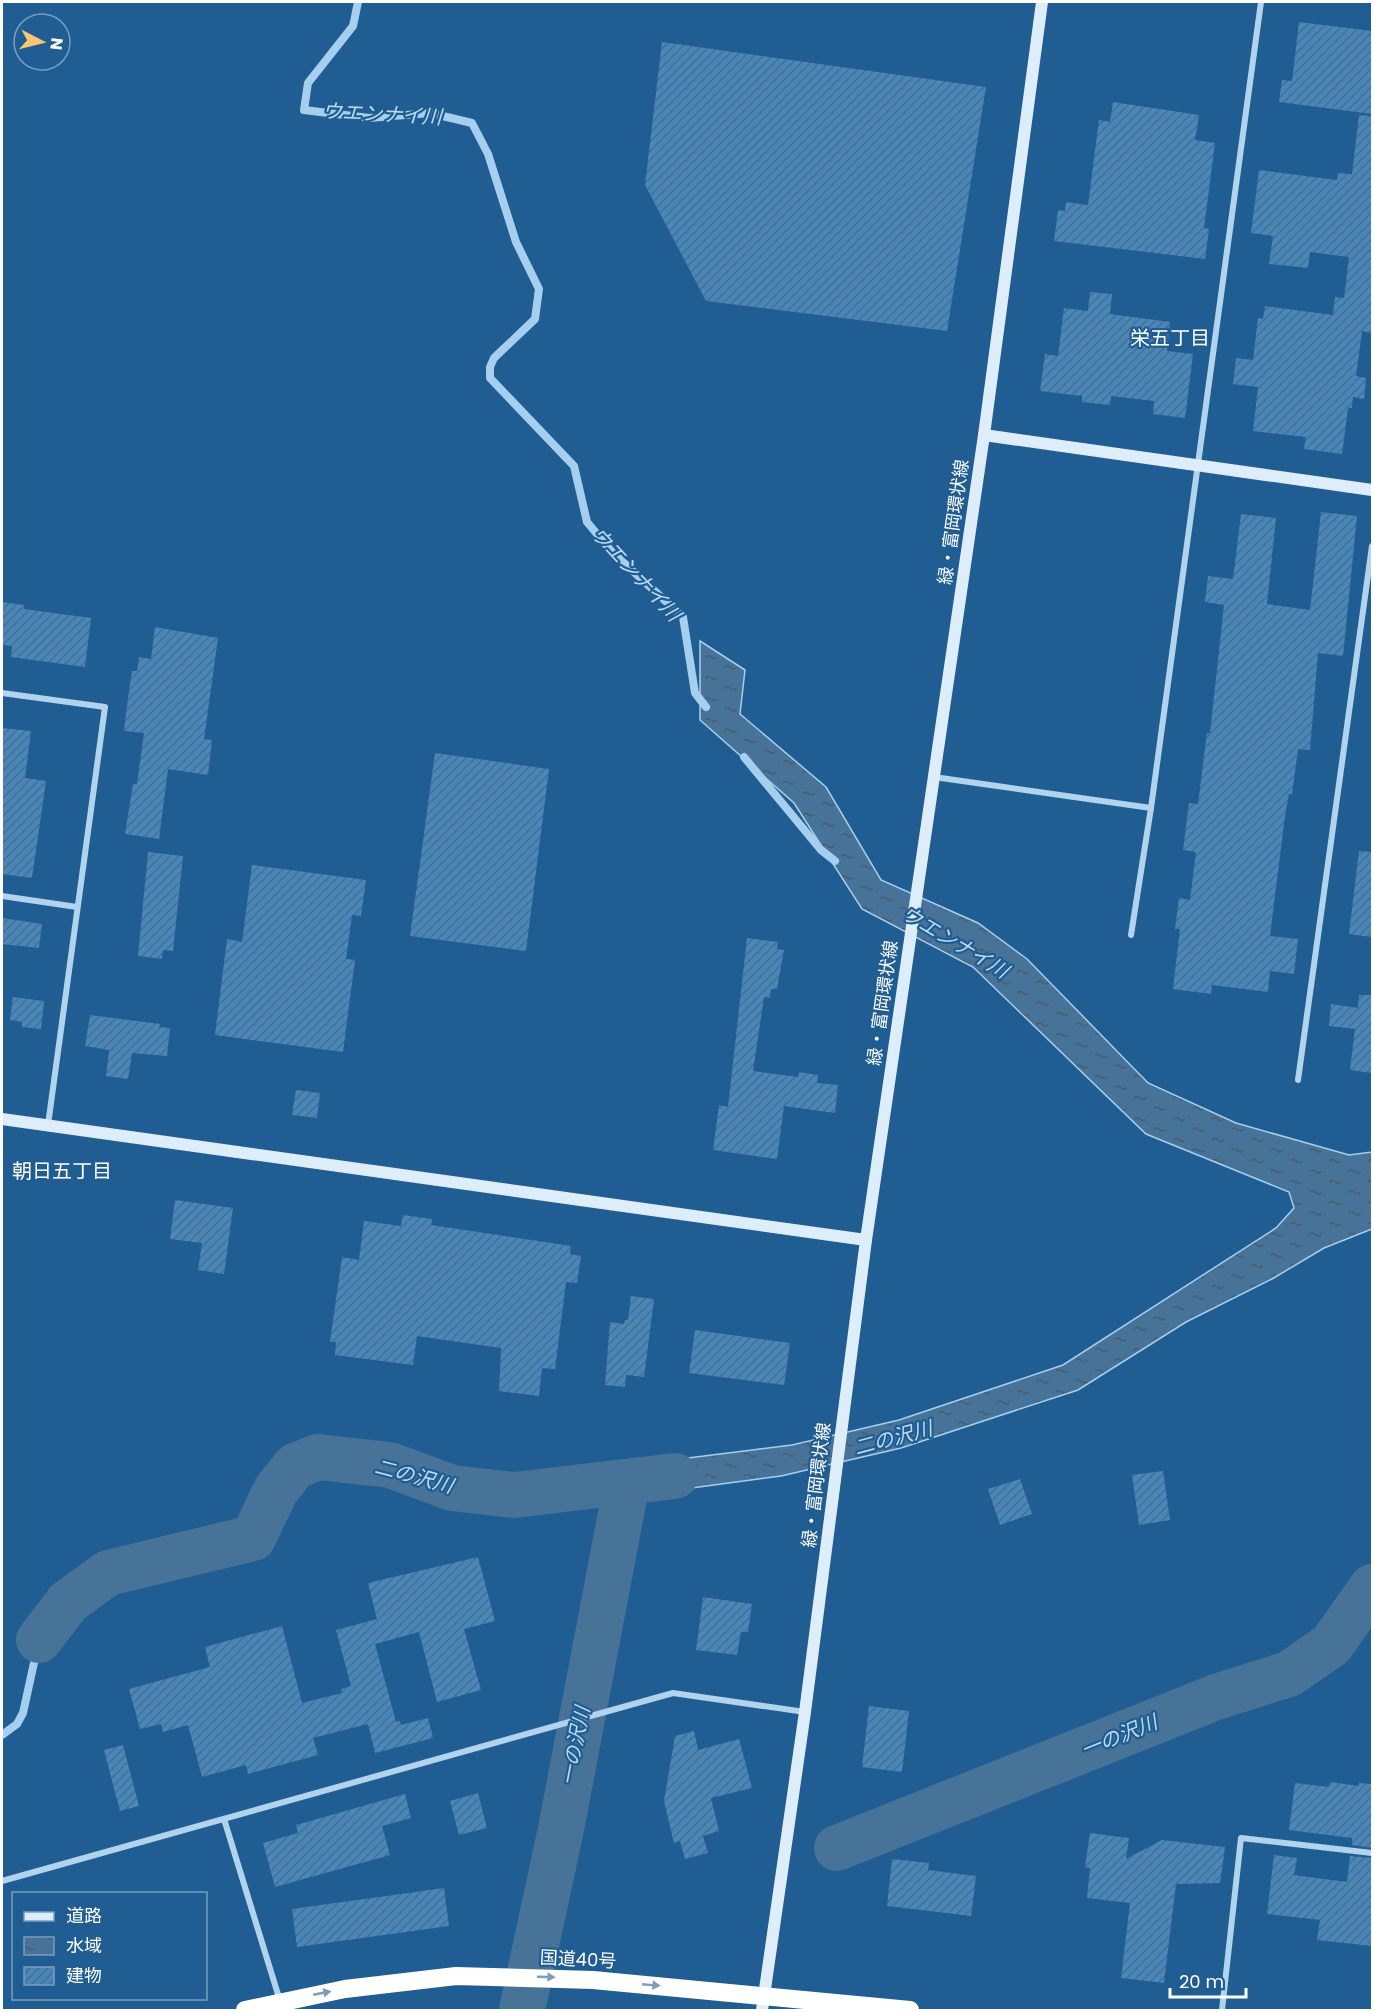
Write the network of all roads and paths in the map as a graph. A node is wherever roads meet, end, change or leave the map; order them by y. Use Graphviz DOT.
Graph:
graph roads {
  1 [pos="1042,2"];
  2 [pos="1261,2"];
  3 [pos="984,435"];
  4 [pos="1198,467"];
  5 [pos="1372,490"];
  6 [pos="1372,546"];
  7 [pos="2,693"];
  8 [pos="934,777"];
  9 [pos="1151,808"];
  10 [pos="2,896"];
  11 [pos="77,907"];
  12 [pos="1131,935"];
  13 [pos="1298,1080"];
  14 [pos="2,1119"];
  15 [pos="48,1126"];
  16 [pos="866,1240"];
  17 [pos="805,1712"];
  18 [pos="224,1819"];
  19 [pos="1372,1853"];
  20 [pos="2,1881"];
  21 [pos="763,2003"];
  22 [pos="282,2006"];
  23 [pos="245,2010"];
  24 [pos="910,2010"];
  25 [pos="1222,2010"];
  1 -- 3 [label="street, 緑・富岡環状線"];
  2 -- 4 [label="street"];
  3 -- 4 [label="street"];
  3 -- 8 [label="street, 緑・富岡環状線"];
  4 -- 5 [label="street"];
  4 -- 9 [label="street"];
  6 -- 13 [label="street"];
  7 -- 11 [label="street"];
  8 -- 9 [label="street"];
  8 -- 16 [label="street, 緑・富岡環状線"];
  9 -- 12 [label="street"];
  10 -- 11 [label="street"];
  11 -- 15 [label="street"];
  14 -- 15 [label="street"];
  15 -- 16 [label="street"];
  16 -- 17 [label="street, 緑・富岡環状線"];
  17 -- 18 [label="street"];
  17 -- 21 [label="street, 緑・富岡環状線"];
  18 -- 20 [label="street"];
  18 -- 22 [label="street"];
  19 -- 25 [label="street"];
  22 -- 21 [label="highway, 国道40号, one-way"];
  21 -- 24 [label="highway, 国道40号"];
  22 -- 23 [label="highway, 国道40号"];
}
